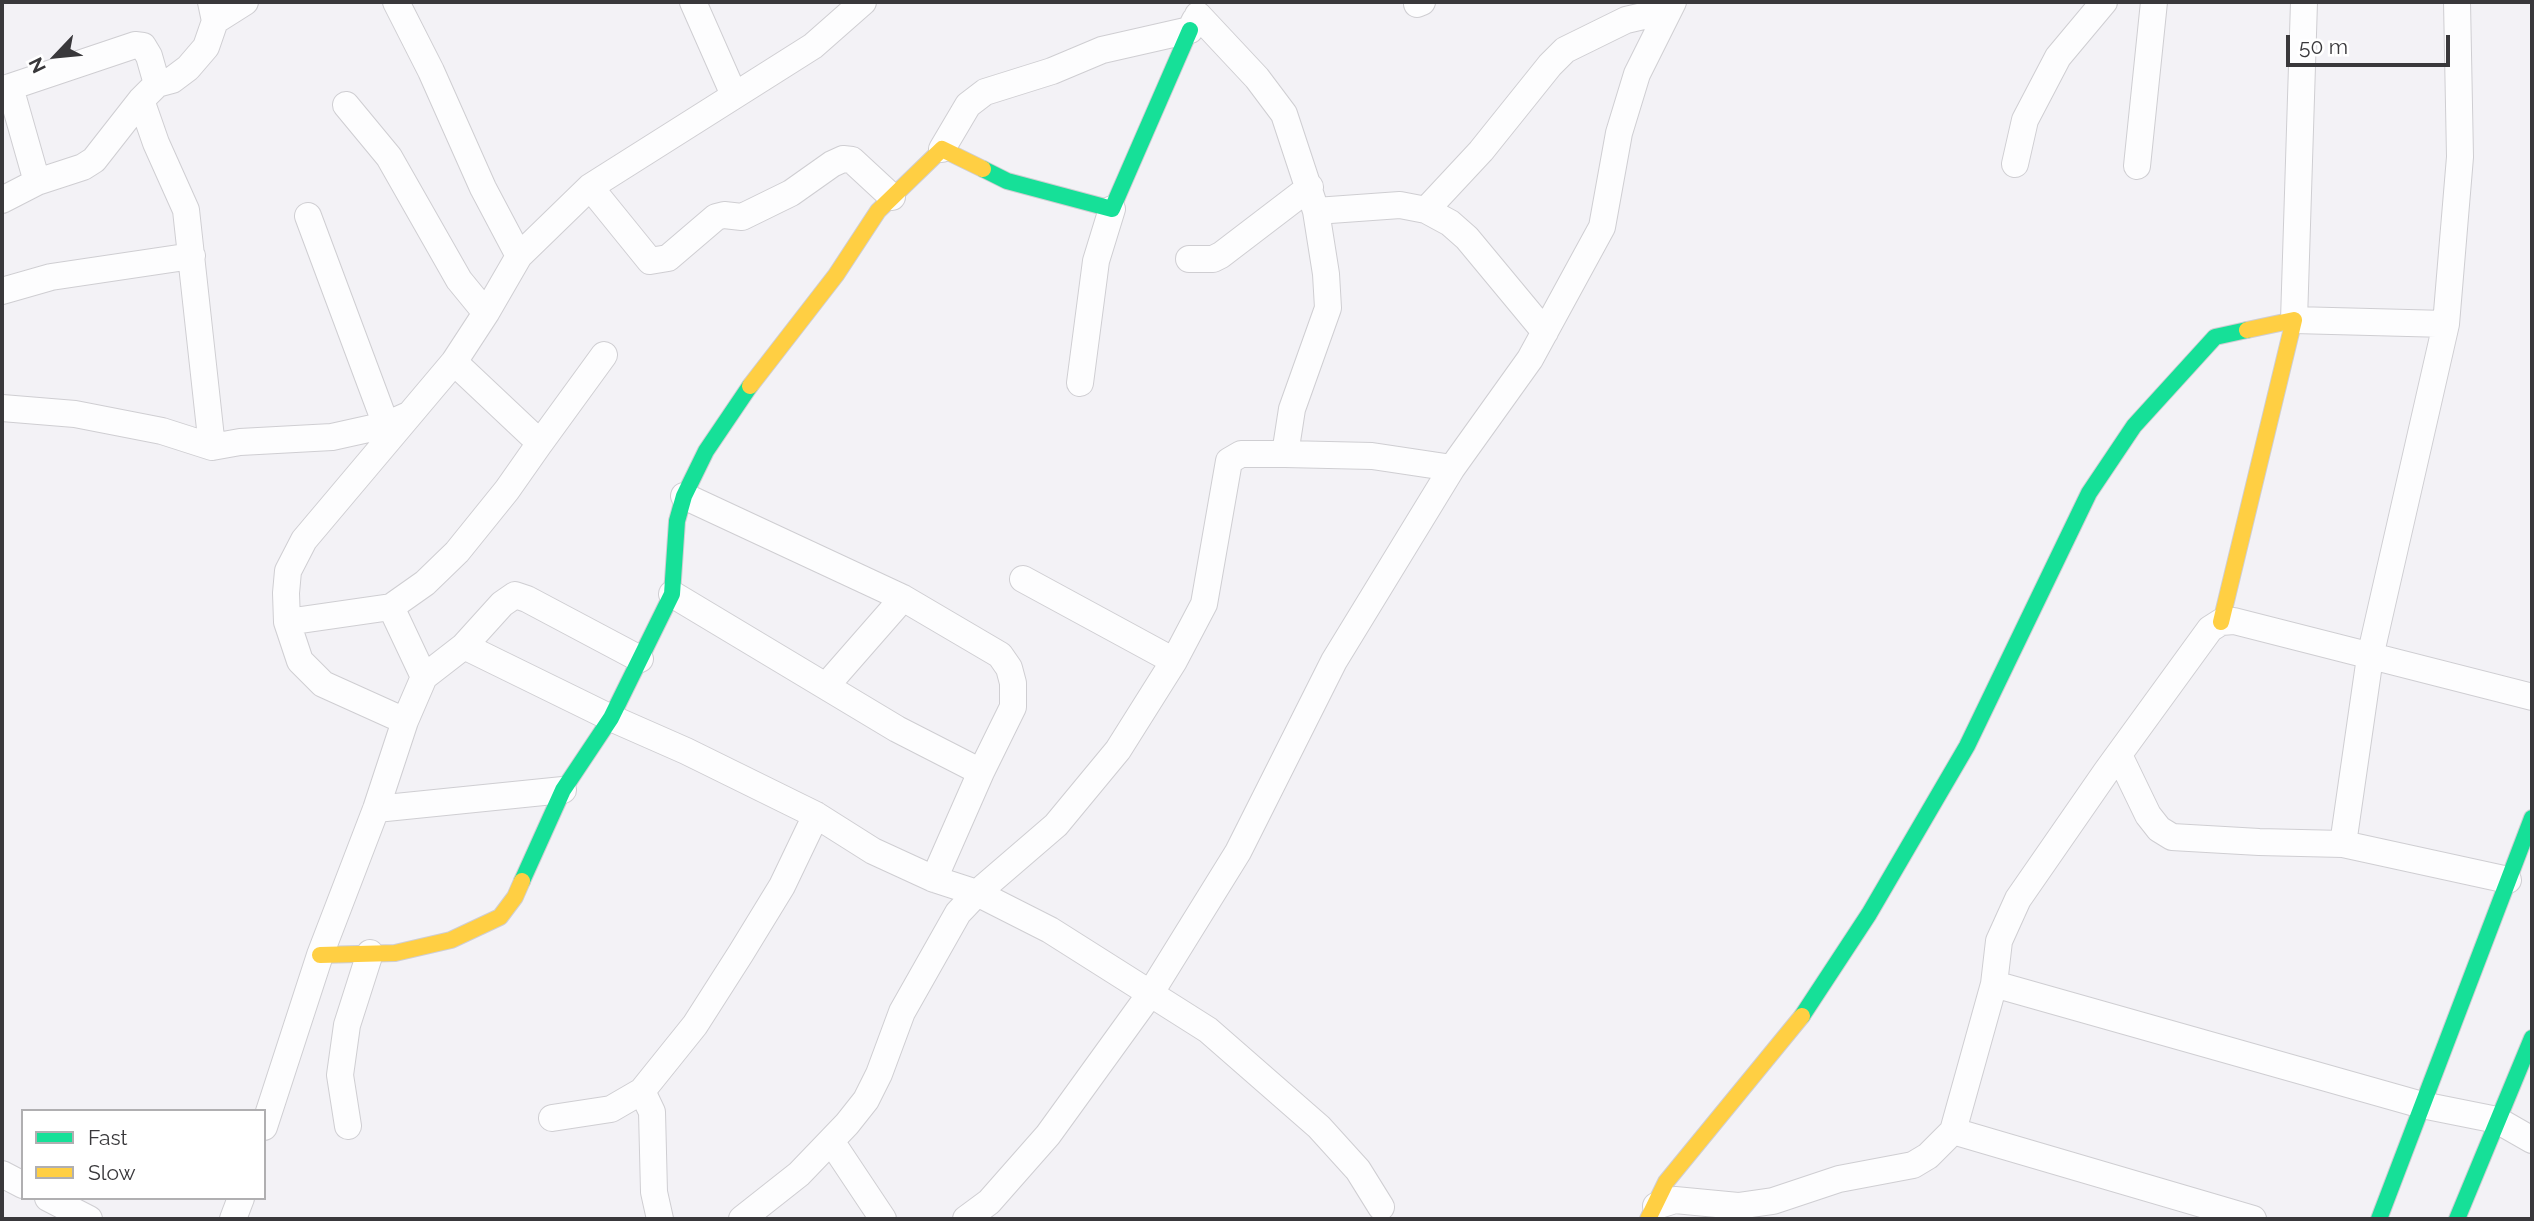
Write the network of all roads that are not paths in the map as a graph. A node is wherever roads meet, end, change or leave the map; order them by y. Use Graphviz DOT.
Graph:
graph roads {
  1 [pos="246,2"];
  2 [pos="396,2"];
  3 [pos="693,2"];
  4 [pos="863,2"];
  5 [pos="2104,2"];
  6 [pos="2154,2"];
  7 [pos="2304,2"];
  8 [pos="2457,2"];
  9 [pos="1671,6"];
  10 [pos="213,11"];
  11 [pos="1197,16"];
  12 [pos="6,89"];
  13 [pos="149,92"];
  14 [pos="734,95"];
  15 [pos="346,104"];
  16 [pos="942,149"];
  17 [pos="2015,164"];
  18 [pos="2137,166"];
  19 [pos="37,182"];
  20 [pos="590,187"];
  21 [pos="892,197"];
  22 [pos="1313,199"];
  23 [pos="2,200"];
  24 [pos="1112,209"];
  25 [pos="1426,210"];
  26 [pos="308,216"];
  27 [pos="192,256"];
  28 [pos="519,256"];
  29 [pos="1189,259"];
  30 [pos="2,290"];
  31 [pos="486,313"];
  32 [pos="2294,320"];
  33 [pos="2446,324"];
  34 [pos="1545,332"];
  35 [pos="604,355"];
  36 [pos="454,362"];
  37 [pos="1080,383"];
  38 [pos="2,408"];
  39 [pos="396,421"];
  40 [pos="540,443"];
  41 [pos="212,447"];
  42 [pos="1285,454"];
  43 [pos="1452,468"];
  44 [pos="684,496"];
  45 [pos="1023,579"];
  46 [pos="672,594"];
  47 [pos="903,598"];
  48 [pos="391,607"];
  49 [pos="287,622"];
  50 [pos="2221,622"];
  51 [pos="464,646"];
  52 [pos="2370,657"];
  53 [pos="640,659"];
  54 [pos="1174,661"];
  55 [pos="424,677"];
  56 [pos="825,686"];
  57 [pos="2532,697"];
  58 [pos="611,718"];
  59 [pos="405,722"];
  60 [pos="2119,755"];
  61 [pos="981,772"];
  62 [pos="563,790"];
  63 [pos="376,809"];
  64 [pos="816,815"];
  65 [pos="2532,818"];
  66 [pos="2343,844"];
  67 [pos="934,879"];
  68 [pos="2508,880"];
  69 [pos="977,893"];
  70 [pos="370,953"];
  71 [pos="320,955"];
  72 [pos="1994,984"];
  73 [pos="1150,994"];
  74 [pos="2532,1038"];
  75 [pos="642,1091"];
  76 [pos="2421,1105"];
  77 [pos="552,1118"];
  78 [pos="2497,1120"];
  79 [pos="266,1121"];
  80 [pos="348,1126"];
  81 [pos="1953,1131"];
  82 [pos="2532,1140"];
  83 [pos="831,1141"];
  84 [pos="2,1174"];
  85 [pos="21,1184"];
  86 [pos="52,1200"];
  87 [pos="240,1200"];
  88 [pos="1381,1207"];
  89 [pos="1652,1213"];
  90 [pos="89,1219"];
  91 [pos="233,1219"];
  92 [pos="660,1219"];
  93 [pos="742,1219"];
  94 [pos="883,1219"];
  95 [pos="965,1219"];
  96 [pos="2253,1219"];
  97 [pos="2379,1219"];
  98 [pos="2457,1219"];
  1 -- 10 [label="street"];
  2 -- 28 [label="street"];
  3 -- 14 [label="street"];
  4 -- 14 [label="street"];
  5 -- 17 [label="street"];
  6 -- 18 [label="street"];
  7 -- 32 [label="street"];
  8 -- 33 [label="street"];
  9 -- 25 [label="street"];
  9 -- 34 [label="street"];
  10 -- 13 [label="street"];
  11 -- 16 [label="street"];
  11 -- 22 [label="street"];
  11 -- 24 [label="street"];
  12 -- 13 [label="street"];
  12 -- 19 [label="street"];
  13 -- 19 [label="street"];
  13 -- 27 [label="street"];
  14 -- 20 [label="street"];
  15 -- 31 [label="street"];
  16 -- 21 [label="street"];
  16 -- 24 [label="street"];
  19 -- 23 [label="street"];
  20 -- 21 [label="street"];
  20 -- 28 [label="street"];
  21 -- 44 [label="street"];
  22 -- 25 [label="street"];
  22 -- 29 [label="street"];
  22 -- 42 [label="street"];
  24 -- 37 [label="street"];
  25 -- 34 [label="street"];
  26 -- 39 [label="street"];
  27 -- 30 [label="street"];
  27 -- 41 [label="street"];
  28 -- 31 [label="street"];
  31 -- 36 [label="street"];
  32 -- 33 [label="street"];
  32 -- 50 [label="street"];
  32 -- 89 [label="street"];
  33 -- 52 [label="street"];
  34 -- 43 [label="street"];
  35 -- 40 [label="street"];
  36 -- 39 [label="street"];
  36 -- 40 [label="street"];
  38 -- 41 [label="street"];
  39 -- 41 [label="street"];
  39 -- 49 [label="street"];
  40 -- 48 [label="street"];
  42 -- 43 [label="street"];
  42 -- 54 [label="street"];
  43 -- 73 [label="street"];
  44 -- 46 [label="street"];
  44 -- 47 [label="street"];
  45 -- 54 [label="street"];
  46 -- 53 [label="street"];
  46 -- 56 [label="street"];
  47 -- 56 [label="street"];
  47 -- 61 [label="street"];
  48 -- 49 [label="street"];
  48 -- 55 [label="street"];
  49 -- 59 [label="street"];
  50 -- 52 [label="street"];
  50 -- 60 [label="street"];
  51 -- 53 [label="street"];
  51 -- 55 [label="street"];
  51 -- 58 [label="street"];
  52 -- 57 [label="street"];
  52 -- 66 [label="street"];
  53 -- 58 [label="street"];
  54 -- 69 [label="street"];
  55 -- 59 [label="street"];
  56 -- 61 [label="street"];
  58 -- 62 [label="street"];
  58 -- 64 [label="street"];
  59 -- 63 [label="street"];
  60 -- 66 [label="street"];
  60 -- 72 [label="street"];
  61 -- 67 [label="street"];
  62 -- 63 [label="street"];
  62 -- 70 [label="street"];
  63 -- 71 [label="street"];
  64 -- 67 [label="street"];
  64 -- 75 [label="street"];
  65 -- 68 [label="street"];
  66 -- 68 [label="street"];
  67 -- 69 [label="street"];
  68 -- 76 [label="street"];
  69 -- 73 [label="street"];
  69 -- 83 [label="street"];
  70 -- 71 [label="street"];
  70 -- 80 [label="street"];
  71 -- 79 [label="street"];
  72 -- 76 [label="street"];
  72 -- 81 [label="street"];
  73 -- 88 [label="street"];
  73 -- 95 [label="street"];
  74 -- 78 [label="street"];
  75 -- 77 [label="street"];
  75 -- 92 [label="street"];
  76 -- 78 [label="street"];
  76 -- 97 [label="street"];
  78 -- 82 [label="street"];
  78 -- 98 [label="street"];
  81 -- 89 [label="street"];
  81 -- 96 [label="street"];
  83 -- 93 [label="street"];
  83 -- 94 [label="street"];
  84 -- 85 [label="street"];
  86 -- 90 [label="street"];
  87 -- 91 [label="street"];
}
